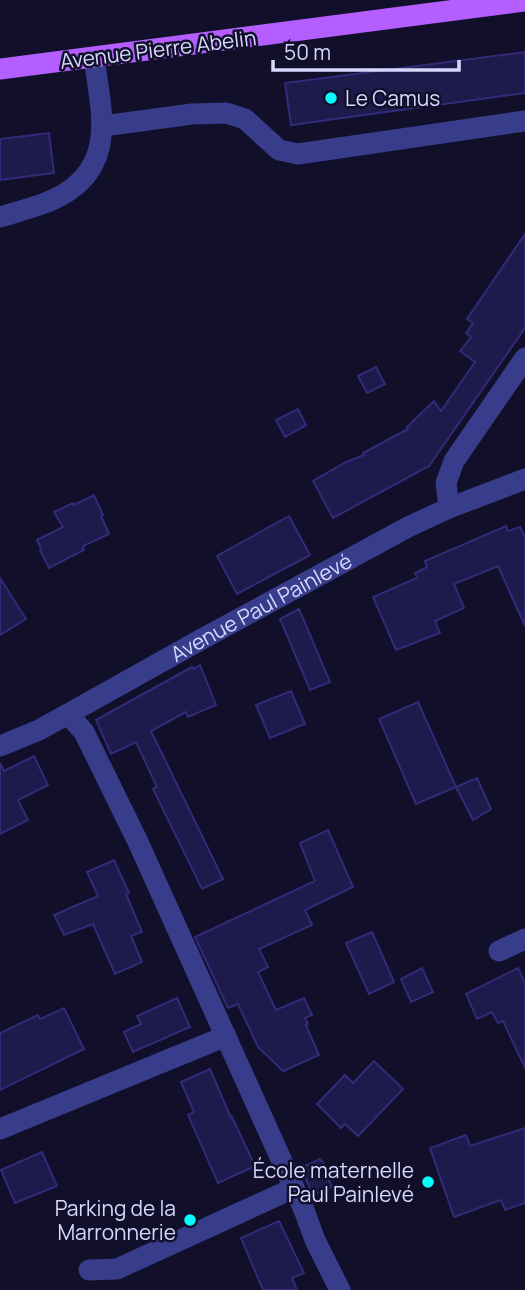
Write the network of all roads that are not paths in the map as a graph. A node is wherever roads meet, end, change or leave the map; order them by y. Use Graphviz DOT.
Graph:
graph roads {
  1 [pos="525,1"];
  2 [pos="94,57"];
  3 [pos="0,69"];
  4 [pos="525,121"];
  5 [pos="103,126"];
  6 [pos="0,217"];
  7 [pos="525,358"];
  8 [pos="525,479"];
  9 [pos="449,509"];
  10 [pos="68,715"];
  11 [pos="0,746"];
  12 [pos="525,939"];
  13 [pos="499,951"];
  14 [pos="226,1036"];
  15 [pos="0,1129"];
  16 [pos="294,1188"];
  17 [pos="89,1270"];
  18 [pos="340,1290"];
  1 -- 2 [label="main road, Avenue Pierre Abelin"];
  2 -- 3 [label="main road, Avenue Pierre Abelin"];
  2 -- 5 [label="street"];
  4 -- 5 [label="street"];
  5 -- 6 [label="street"];
  7 -- 9 [label="street"];
  8 -- 9 [label="street, Avenue Paul Painlevé"];
  9 -- 10 [label="street, Avenue Paul Painlevé"];
  10 -- 11 [label="street, Avenue Paul Painlevé"];
  10 -- 14 [label="street"];
  12 -- 13 [label="street"];
  14 -- 15 [label="street"];
  14 -- 16 [label="street"];
  16 -- 17 [label="street"];
  16 -- 18 [label="street"];
}
